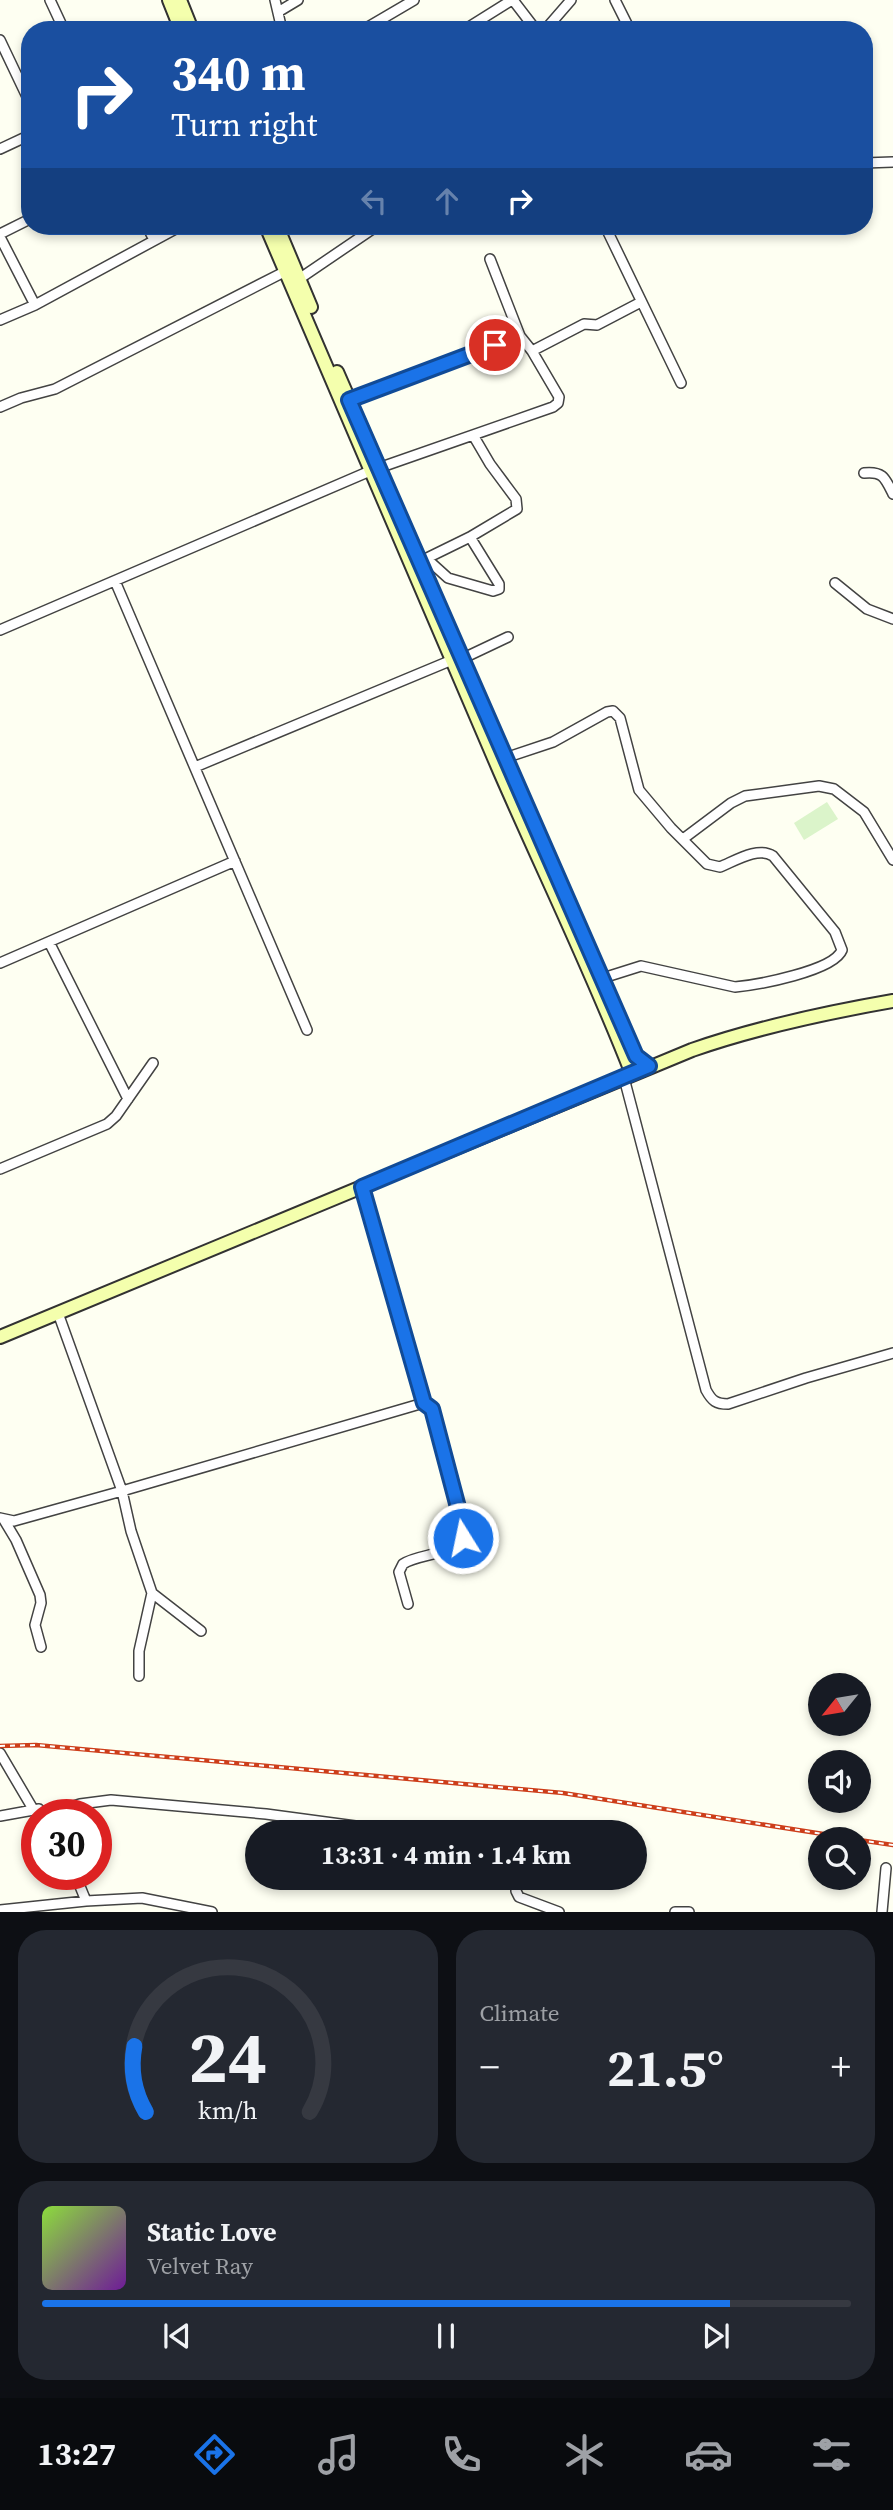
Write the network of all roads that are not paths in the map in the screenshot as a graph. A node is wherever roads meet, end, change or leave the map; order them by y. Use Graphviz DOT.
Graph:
graph roads {
  1 [pos="50,0"];
  2 [pos="169,0"];
  3 [pos="180,0"];
  4 [pos="275,0"];
  5 [pos="298,0"];
  6 [pos="414,0"];
  7 [pos="512,0"];
  8 [pos="571,0"];
  9 [pos="615,0"];
  10 [pos="278,12"];
  11 [pos="60,21"];
  12 [pos="177,21"];
  13 [pos="188,21"];
  14 [pos="280,21"];
  15 [pos="378,21"];
  16 [pos="478,21"];
  17 [pos="529,21"];
  18 [pos="553,21"];
  19 [pos="626,21"];
  20 [pos="0,40"];
  21 [pos="21,84"];
  22 [pos="21,139"];
  23 [pos="0,149"];
  24 [pos="893,162"];
  25 [pos="873,163"];
  26 [pos="21,224"];
  27 [pos="0,235"];
  28 [pos="152,235"];
  29 [pos="164,235"];
  30 [pos="271,235"];
  31 [pos="280,235"];
  32 [pos="364,235"];
  33 [pos="609,235"];
  34 [pos="154,240"];
  35 [pos="490,259"];
  36 [pos="286,271"];
  37 [pos="299,279"];
  38 [pos="641,302"];
  39 [pos="35,305"];
  40 [pos="0,320"];
  41 [pos="520,336"];
  42 [pos="532,351"];
  43 [pos="681,383"];
  44 [pos="349,400"];
  45 [pos="0,407"];
  46 [pos="473,435"];
  47 [pos="375,470"];
  48 [pos="864,473"];
  49 [pos="893,494"];
  50 [pos="470,537"];
  51 [pos="424,560"];
  52 [pos="115,581"];
  53 [pos="835,583"];
  54 [pos="893,619"];
  55 [pos="0,629"];
  56 [pos="508,636"];
  57 [pos="457,659"];
  58 [pos="505,758"];
  59 [pos="195,767"];
  60 [pos="683,839"];
  61 [pos="893,860"];
  62 [pos="235,861"];
  63 [pos="49,942"];
  64 [pos="0,963"];
  65 [pos="603,978"];
  66 [pos="893,1001"];
  67 [pos="307,1030"];
  68 [pos="153,1063"];
  69 [pos="649,1066"];
  70 [pos="628,1076"];
  71 [pos="128,1099"];
  72 [pos="0,1169"];
  73 [pos="362,1187"];
  74 [pos="58,1313"];
  75 [pos="0,1337"];
  76 [pos="893,1353"];
  77 [pos="424,1403"];
  78 [pos="122,1491"];
  79 [pos="2,1519"];
  80 [pos="152,1593"];
  81 [pos="408,1604"];
  82 [pos="201,1631"];
  83 [pos="41,1647"];
  84 [pos="139,1676"];
  85 [pos="0,1753"];
  86 [pos="27,1799"];
  87 [pos="112,1800"];
  88 [pos="21,1812"];
  89 [pos="0,1816"];
  90 [pos="311,1820"];
  91 [pos="886,1868"];
  92 [pos="81,1890"];
  93 [pos="516,1890"];
  94 [pos="85,1901"];
  95 [pos="0,1910"];
  96 [pos="85,1912"];
  97 [pos="212,1912"];
  98 [pos="559,1912"];
  99 [pos="675,1912"];
  100 [pos="689,1912"];
  101 [pos="882,1912"];
  1 -- 11 [label="street"];
  2 -- 12 [label="street"];
  3 -- 13 [label="street"];
  4 -- 10 [label="street"];
  5 -- 10 [label="street"];
  6 -- 15 [label="street"];
  7 -- 16 [label="street"];
  7 -- 17 [label="street"];
  8 -- 18 [label="street"];
  9 -- 19 [label="street"];
  10 -- 14 [label="street"];
  20 -- 21 [label="street"];
  22 -- 23 [label="street"];
  24 -- 25 [label="street"];
  26 -- 27 [label="street"];
  27 -- 39 [label="street"];
  28 -- 34 [label="street"];
  29 -- 34 [label="street"];
  30 -- 36 [label="street"];
  31 -- 37 [label="street"];
  32 -- 37 [label="street"];
  33 -- 38 [label="street"];
  34 -- 39 [label="street"];
  35 -- 41 [label="street"];
  36 -- 45 [label="street"];
  36 -- 47 [label="street"];
  37 -- 44 [label="street"];
  38 -- 42 [label="street"];
  38 -- 43 [label="street"];
  39 -- 40 [label="street"];
  41 -- 42 [label="street"];
  41 -- 44 [label="street"];
  42 -- 46 [label="street"];
  44 -- 47 [label="street"];
  46 -- 47 [label="street"];
  46 -- 50 [label="street"];
  47 -- 51 [label="street"];
  47 -- 52 [label="street"];
  47 -- 57 [label="street"];
  48 -- 49 [label="street"];
  50 -- 51 [label="street"];
  50 -- 51 [label="street"];
  51 -- 57 [label="street"];
  52 -- 55 [label="street"];
  52 -- 59 [label="street"];
  53 -- 54 [label="street"];
  56 -- 57 [label="street"];
  57 -- 58 [label="street"];
  57 -- 59 [label="street"];
  57 -- 70 [label="street"];
  58 -- 60 [label="street"];
  58 -- 65 [label="street"];
  59 -- 62 [label="street"];
  60 -- 61 [label="street"];
  60 -- 65 [label="street"];
  62 -- 63 [label="street"];
  62 -- 67 [label="street"];
  63 -- 64 [label="street"];
  63 -- 71 [label="street"];
  65 -- 69 [label="street"];
  66 -- 69 [label="street"];
  68 -- 71 [label="street"];
  69 -- 70 [label="street"];
  70 -- 73 [label="street"];
  70 -- 76 [label="street"];
  71 -- 72 [label="street"];
  73 -- 74 [label="street"];
  73 -- 77 [label="street"];
  74 -- 75 [label="street"];
  74 -- 78 [label="street"];
  77 -- 78 [label="street"];
  77 -- 81 [label="street"];
  78 -- 79 [label="street"];
  78 -- 80 [label="street"];
  79 -- 83 [label="street"];
  80 -- 82 [label="street"];
  80 -- 84 [label="street"];
  85 -- 86 [label="street"];
  87 -- 90 [label="street"];
  88 -- 89 [label="street"];
  91 -- 101 [label="street"];
  92 -- 94 [label="street"];
  93 -- 98 [label="street"];
  94 -- 95 [label="street"];
  94 -- 96 [label="street"];
  94 -- 97 [label="street"];
  99 -- 100 [label="street"];
}
